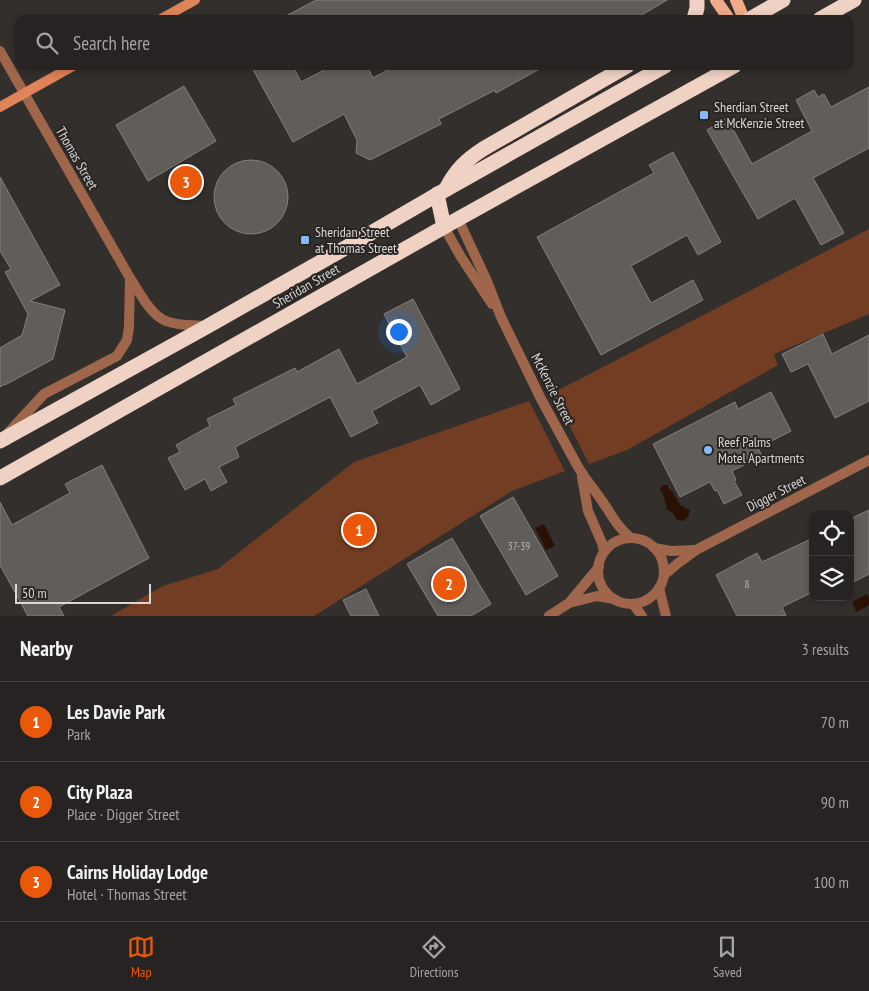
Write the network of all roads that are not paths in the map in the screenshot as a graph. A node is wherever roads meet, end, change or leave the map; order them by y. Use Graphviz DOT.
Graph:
graph roads {
  1 [pos="195,0"];
  2 [pos="697,0"];
  3 [pos="716,0"];
  4 [pos="736,0"];
  5 [pos="783,0"];
  6 [pos="854,0"];
  7 [pos="168,15"];
  8 [pos="695,15"];
  9 [pos="726,15"];
  10 [pos="742,15"];
  11 [pos="757,15"];
  12 [pos="827,15"];
  13 [pos="0,51"];
  14 [pos="67,70"];
  15 [pos="620,70"];
  16 [pos="658,70"];
  17 [pos="727,70"];
  18 [pos="24,93"];
  19 [pos="0,107"];
  20 [pos="441,192"];
  21 [pos="458,219"];
  22 [pos="444,227"];
  23 [pos="130,278"];
  24 [pos="500,317"];
  25 [pos="208,326"];
  26 [pos="0,441"];
  27 [pos="869,460"];
  28 [pos="582,474"];
  29 [pos="0,478"];
  30 [pos="631,538"];
  31 [pos="654,548"];
  32 [pos="696,550"];
  33 [pos="604,552"];
  34 [pos="599,567"];
  35 [pos="664,575"];
  36 [pos="659,588"];
  37 [pos="615,599"];
  38 [pos="568,603"];
  39 [pos="633,604"];
  40 [pos="549,616"];
  41 [pos="642,616"];
  42 [pos="666,616"];
  1 -- 7 [label="street"];
  2 -- 8 [label="highway"];
  3 -- 9 [label="main road"];
  4 -- 10 [label="main road"];
  5 -- 11 [label="highway"];
  6 -- 12 [label="highway"];
  13 -- 18 [label="street, Thomas Street"];
  14 -- 18 [label="street"];
  15 -- 20 [label="highway"];
  16 -- 20 [label="highway, Sheridan Street"];
  17 -- 21 [label="highway, Sheridan Street"];
  18 -- 19 [label="street"];
  18 -- 23 [label="street, Thomas Street"];
  20 -- 21 [label="highway"];
  20 -- 22 [label="highway"];
  20 -- 25 [label="highway, Sheridan Street"];
  21 -- 22 [label="highway, Sheridan Street"];
  21 -- 24 [label="street, McKenzie Street"];
  22 -- 24 [label="street, McKenzie Street"];
  22 -- 29 [label="highway, Sheridan Street"];
  23 -- 25 [label="street, Thomas Street"];
  23 -- 26 [label="street"];
  24 -- 28 [label="street, McKenzie Street"];
  25 -- 26 [label="highway, Sheridan Street"];
  27 -- 32 [label="street, Digger Street"];
  28 -- 30 [label="street, McKenzie Street"];
  28 -- 33 [label="street, McKenzie Street"];
  30 -- 31 [label="street"];
  30 -- 33 [label="street"];
  31 -- 32 [label="street, Digger Street"];
  31 -- 35 [label="street"];
  32 -- 35 [label="street, Digger Street"];
  33 -- 34 [label="street"];
  34 -- 37 [label="street"];
  34 -- 38 [label="street"];
  35 -- 36 [label="street"];
  36 -- 39 [label="street"];
  36 -- 42 [label="street"];
  37 -- 38 [label="street"];
  37 -- 39 [label="street"];
  38 -- 40 [label="street"];
  39 -- 41 [label="street"];
}
